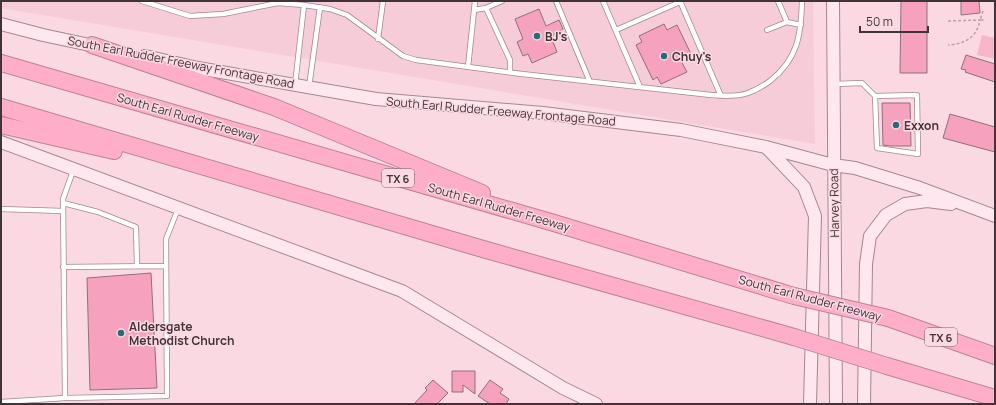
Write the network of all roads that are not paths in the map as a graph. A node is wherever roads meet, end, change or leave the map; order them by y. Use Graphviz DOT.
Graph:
graph roads {
  1 [pos="142,1"];
  2 [pos="383,1"];
  3 [pos="475,1"];
  4 [pos="502,1"];
  5 [pos="556,1"];
  6 [pos="604,1"];
  7 [pos="778,1"];
  8 [pos="802,1"];
  9 [pos="833,1"];
  10 [pos="495,2"];
  11 [pos="680,2"];
  12 [pos="264,3"];
  13 [pos="304,5"];
  14 [pos="320,7"];
  15 [pos="486,8"];
  16 [pos="474,10"];
  17 [pos="787,22"];
  18 [pos="1,24"];
  19 [pos="801,25"];
  20 [pos="616,30"];
  21 [pos="767,30"];
  22 [pos="378,39"];
  23 [pos="92,45"];
  24 [pos="1,63"];
  25 [pos="468,67"];
  26 [pos="510,72"];
  27 [pos="590,82"];
  28 [pos="833,84"];
  29 [pos="295,85"];
  30 [pos="309,87"];
  31 [pos="640,87"];
  32 [pos="721,96"];
  33 [pos="875,96"];
  34 [pos="1,107"];
  35 [pos="1,125"];
  36 [pos="1,142"];
  37 [pos="766,147"];
  38 [pos="833,165"];
  39 [pos="196,166"];
  40 [pos="74,169"];
  41 [pos="63,203"];
  42 [pos="970,206"];
  43 [pos="178,208"];
  44 [pos="1,209"];
  45 [pos="63,210"];
  46 [pos="995,216"];
  47 [pos="554,223"];
  48 [pos="64,266"];
  49 [pos="137,266"];
  50 [pos="166,266"];
  51 [pos="995,356"];
  52 [pos="65,398"];
  53 [pos="995,398"];
  54 [pos="1,402"];
  55 [pos="596,404"];
  56 [pos="810,404"];
  57 [pos="836,404"];
  58 [pos="864,404"];
  1 -- 12 [label="lane"];
  2 -- 22 [label="lane"];
  3 -- 16 [label="lane"];
  4 -- 10 [label="lane"];
  5 -- 27 [label="lane"];
  6 -- 20 [label="lane"];
  7 -- 17 [label="lane"];
  8 -- 19 [label="lane"];
  9 -- 28 [label="main road, Harvey Road"];
  10 -- 15 [label="lane"];
  11 -- 20 [label="lane"];
  11 -- 32 [label="lane"];
  12 -- 13 [label="lane"];
  13 -- 14 [label="lane"];
  13 -- 29 [label="lane"];
  14 -- 22 [label="lane"];
  14 -- 30 [label="lane"];
  15 -- 16 [label="lane"];
  15 -- 26 [label="lane"];
  16 -- 25 [label="lane"];
  17 -- 19 [label="lane"];
  17 -- 21 [label="lane"];
  18 -- 23 [label="main road, South Earl Rudder Freeway Frontage Road"];
  19 -- 32 [label="lane"];
  20 -- 31 [label="lane"];
  22 -- 25 [label="lane"];
  23 -- 29 [label="main road, South Earl Rudder Freeway Frontage Road"];
  23 -- 47 [label="highway"];
  24 -- 47 [label="highway, South Earl Rudder Freeway / TX 6"];
  25 -- 26 [label="lane"];
  26 -- 27 [label="lane"];
  27 -- 31 [label="lane"];
  28 -- 33 [label="lane"];
  28 -- 38 [label="main road, Harvey Road"];
  29 -- 30 [label="main road, South Earl Rudder Freeway Frontage Road"];
  30 -- 37 [label="main road, South Earl Rudder Freeway Frontage Road"];
  31 -- 32 [label="lane"];
  33 -- 33 [label="lane"];
  34 -- 39 [label="highway"];
  35 -- 39 [label="highway"];
  36 -- 40 [label="main road"];
  37 -- 38 [label="main road, South Earl Rudder Freeway Frontage Road"];
  37 -- 56 [label="main road"];
  38 -- 42 [label="main road, South Earl Rudder Freeway Frontage Road"];
  38 -- 57 [label="main road, Harvey Road"];
  39 -- 53 [label="highway, bridge"];
  40 -- 41 [label="lane"];
  40 -- 43 [label="main road"];
  41 -- 45 [label="lane"];
  41 -- 49 [label="lane"];
  42 -- 46 [label="main road, South Earl Rudder Freeway Frontage Road"];
  42 -- 58 [label="main road"];
  43 -- 50 [label="lane"];
  43 -- 55 [label="main road"];
  44 -- 45 [label="lane"];
  45 -- 48 [label="lane"];
  47 -- 51 [label="highway, South Earl Rudder Freeway / TX 6, bridge"];
  48 -- 49 [label="lane"];
  48 -- 52 [label="lane"];
  49 -- 50 [label="lane"];
  50 -- 52 [label="lane"];
  52 -- 54 [label="lane"];
}
